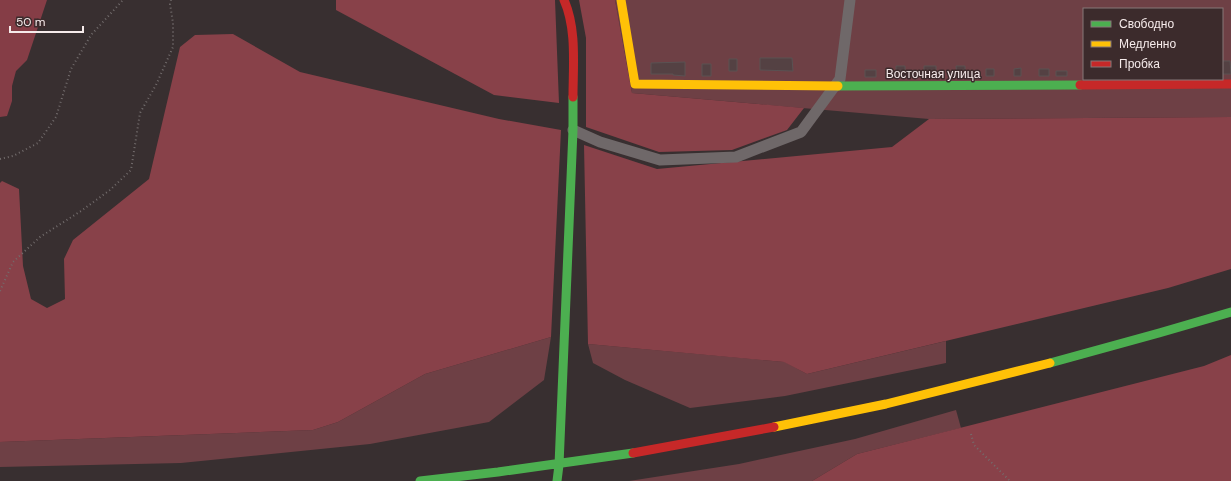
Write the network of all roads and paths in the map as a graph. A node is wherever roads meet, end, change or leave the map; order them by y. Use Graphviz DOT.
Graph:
graph roads {
  1 [pos="123,0"];
  2 [pos="171,0"];
  3 [pos="564,0"];
  4 [pos="621,0"];
  5 [pos="850,0"];
  6 [pos="1231,84"];
  7 [pos="835,86"];
  8 [pos="573,130"];
  9 [pos="0,158"];
  10 [pos="0,290"];
  11 [pos="1231,312"];
  12 [pos="971,434"];
  13 [pos="560,465"];
  14 [pos="420,481"];
  15 [pos="557,481"];
  16 [pos="1010,481"];
  1 -- 9 [label="path"];
  2 -- 10 [label="path"];
  3 -- 8 [label="main road"];
  4 -- 7 [label="main road, Восточная улица"];
  5 -- 7 [label="street"];
  6 -- 7 [label="main road, Восточная улица"];
  7 -- 8 [label="street"];
  8 -- 13 [label="main road"];
  11 -- 13 [label="main road"];
  12 -- 16 [label="path"];
  13 -- 14 [label="main road"];
  13 -- 15 [label="main road"];
}
